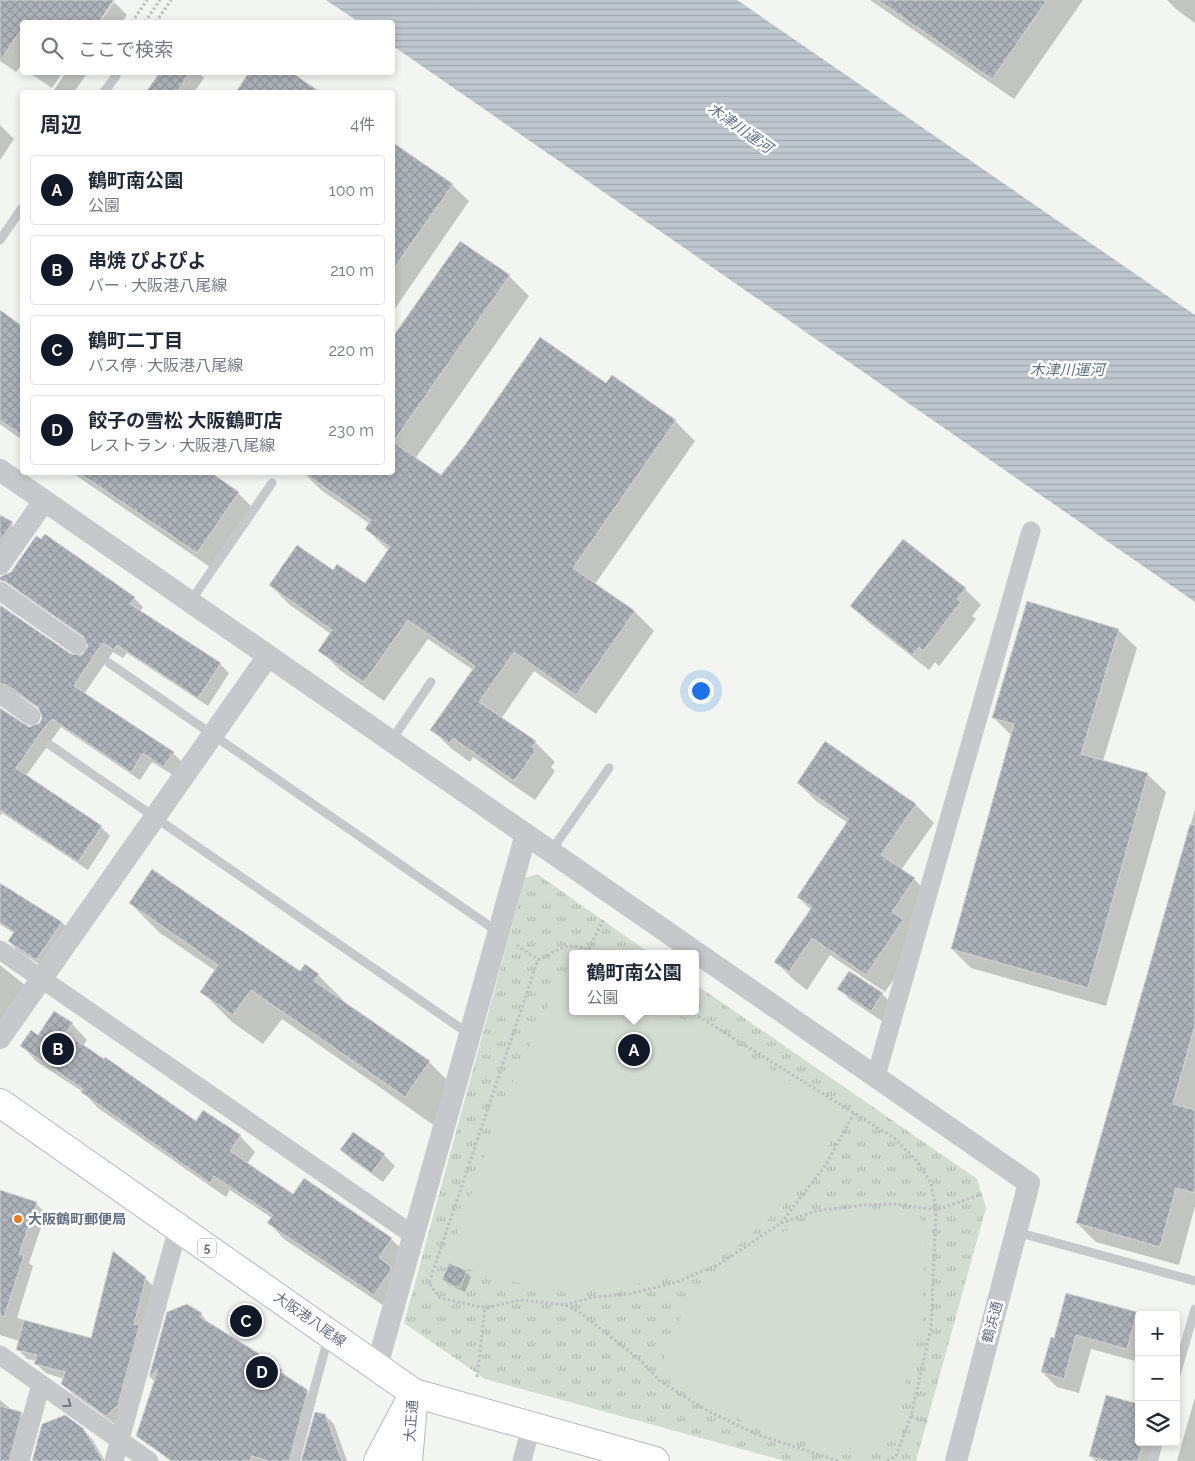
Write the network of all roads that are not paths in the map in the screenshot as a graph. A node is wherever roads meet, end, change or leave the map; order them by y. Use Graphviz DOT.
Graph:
graph roads {
  1 [pos="116,76"];
  2 [pos="106,90"];
  3 [pos="20,211"];
  4 [pos="0,240"];
  5 [pos="0,470"];
  6 [pos="272,483"];
  7 [pos="44,502"];
  8 [pos="1031,531"];
  9 [pos="0,564"];
  10 [pos="0,591"];
  11 [pos="190,602"];
  12 [pos="77,645"];
  13 [pos="268,656"];
  14 [pos="109,663"];
  15 [pos="431,682"];
  16 [pos="0,694"];
  17 [pos="31,716"];
  18 [pos="212,735"];
  19 [pos="391,741"];
  20 [pos="50,745"];
  21 [pos="609,768"];
  22 [pos="154,817"];
  23 [pos="526,834"];
  24 [pos="551,851"];
  25 [pos="498,932"];
  26 [pos="0,950"];
  27 [pos="694,950"];
  28 [pos="699,953"];
  29 [pos="42,978"];
  30 [pos="470,1034"];
  31 [pos="0,1038"];
  32 [pos="876,1076"];
  33 [pos="0,1103"];
  34 [pos="178,1228"];
  35 [pos="1016,1232"];
  36 [pos="413,1235"];
  37 [pos="1195,1281"];
  38 [pos="1195,1309"];
  39 [pos="330,1334"];
  40 [pos="0,1355"];
  41 [pos="1180,1361"];
  42 [pos="376,1366"];
  43 [pos="41,1384"];
  44 [pos="414,1393"];
  45 [pos="531,1427"];
  46 [pos="120,1440"];
  47 [pos="1156,1446"];
  48 [pos="623,1457"];
  49 [pos="20,1461"];
  50 [pos="114,1461"];
  51 [pos="149,1461"];
  52 [pos="295,1461"];
  53 [pos="378,1461"];
  54 [pos="408,1461"];
  55 [pos="522,1461"];
  56 [pos="655,1461"];
  57 [pos="956,1461"];
  58 [pos="1152,1461"];
  1 -- 2 [label="lane"];
  3 -- 4 [label="lane"];
  5 -- 7 [label="street"];
  6 -- 11 [label="lane"];
  7 -- 9 [label="street"];
  7 -- 11 [label="street"];
  8 -- 32 [label="street"];
  10 -- 12 [label="street"];
  11 -- 13 [label="street"];
  13 -- 18 [label="street"];
  13 -- 19 [label="street"];
  14 -- 18 [label="lane"];
  15 -- 19 [label="lane"];
  16 -- 17 [label="street"];
  18 -- 22 [label="street"];
  18 -- 25 [label="lane"];
  19 -- 23 [label="street"];
  20 -- 22 [label="lane"];
  21 -- 24 [label="lane"];
  22 -- 29 [label="street"];
  22 -- 30 [label="lane"];
  23 -- 24 [label="street"];
  23 -- 25 [label="street"];
  24 -- 27 [label="street"];
  25 -- 30 [label="street"];
  26 -- 29 [label="street"];
  28 -- 32 [label="street"];
  29 -- 31 [label="street"];
  29 -- 36 [label="street"];
  30 -- 36 [label="street"];
  32 -- 35 [label="street, 鶴浜通"];
  33 -- 34 [label="main road, 大阪港八尾線 / 5"];
  34 -- 39 [label="main road, 大阪港八尾線 / 5"];
  34 -- 46 [label="street"];
  35 -- 37 [label="lane"];
  35 -- 57 [label="street, 鶴浜通"];
  36 -- 42 [label="street"];
  38 -- 41 [label="lane"];
  39 -- 42 [label="main road, 大阪港八尾線 / 5"];
  39 -- 52 [label="lane"];
  40 -- 43 [label="street"];
  42 -- 44 [label="main road, 大阪港八尾線 / 5"];
  43 -- 46 [label="street, one-way"];
  43 -- 49 [label="street"];
  44 -- 45 [label="main road, 大阪港八尾線 / 5"];
  44 -- 53 [label="main road, 大正通"];
  44 -- 54 [label="main road, 大正通"];
  45 -- 48 [label="main road, 大阪港八尾線 / 5"];
  45 -- 55 [label="street"];
  46 -- 50 [label="street"];
  46 -- 51 [label="street"];
  47 -- 58 [label="lane"];
  48 -- 56 [label="main road, 大阪港八尾線 / 5"];
}
